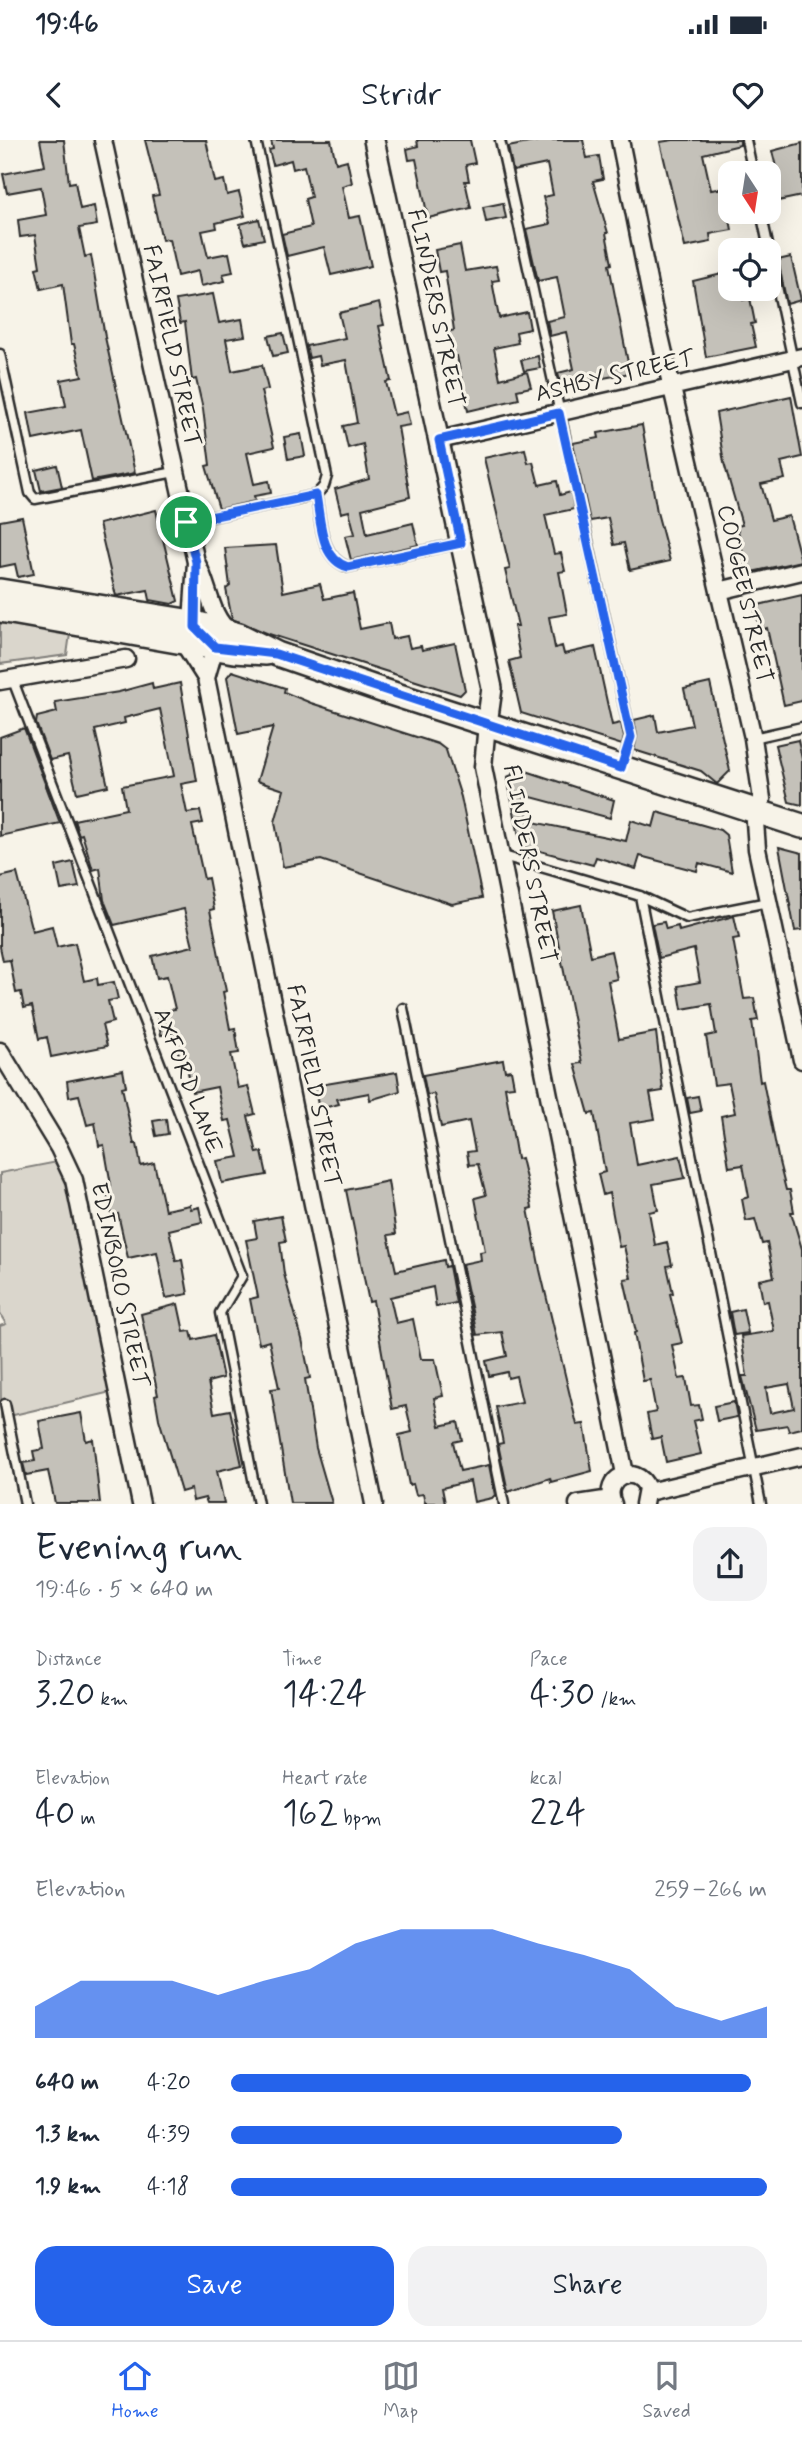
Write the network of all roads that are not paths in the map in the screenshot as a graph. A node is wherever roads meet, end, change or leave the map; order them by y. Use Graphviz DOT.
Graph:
graph roads {
  1 [pos="103,140"];
  2 [pos="256,140"];
  3 [pos="374,140"];
  4 [pos="499,140"];
  5 [pos="620,140"];
  6 [pos="746,140"];
  7 [pos="750,161"];
  8 [pos="764,224"];
  9 [pos="0,354"];
  10 [pos="797,358"];
  11 [pos="674,387"];
  12 [pos="802,403"];
  13 [pos="559,413"];
  14 [pos="439,440"];
  15 [pos="175,472"];
  16 [pos="316,495"];
  17 [pos="186,522"];
  18 [pos="461,543"];
  19 [pos="196,562"];
  20 [pos="802,571"];
  21 [pos="0,591"];
  22 [pos="719,591"];
  23 [pos="0,610"];
  24 [pos="188,632"];
  25 [pos="222,640"];
  26 [pos="127,659"];
  27 [pos="206,678"];
  28 [pos="6,680"];
  29 [pos="487,724"];
  30 [pos="802,727"];
  31 [pos="753,738"];
  32 [pos="621,768"];
  33 [pos="758,812"];
  34 [pos="802,826"];
  35 [pos="500,855"];
  36 [pos="640,896"];
  37 [pos="769,902"];
  38 [pos="797,1007"];
  39 [pos="403,1008"];
  40 [pos="0,1051"];
  41 [pos="802,1060"];
  42 [pos="5,1404"];
  43 [pos="802,1456"];
  44 [pos="753,1467"];
  45 [pos="625,1474"];
  46 [pos="646,1498"];
  47 [pos="612,1501"];
  48 [pos="25,1503"];
  49 [pos="141,1503"];
  50 [pos="258,1503"];
  51 [pos="374,1503"];
  52 [pos="504,1503"];
  53 [pos="578,1503"];
  54 [pos="761,1503"];
  1 -- 15 [label="street, FAIRFIELD STREET"];
  2 -- 16 [label="lane"];
  3 -- 14 [label="street, FLINDERS STREET"];
  4 -- 13 [label="lane"];
  5 -- 11 [label="street, COOGEE STREET"];
  6 -- 7 [label="lane"];
  8 -- 10 [label="lane"];
  9 -- 15 [label="lane"];
  10 -- 11 [label="street, ASHBY STREET"];
  10 -- 12 [label="lane"];
  11 -- 13 [label="street, ASHBY STREET"];
  11 -- 22 [label="street, COOGEE STREET"];
  13 -- 14 [label="street, ASHBY STREET"];
  13 -- 32 [label="lane"];
  14 -- 18 [label="street, FLINDERS STREET"];
  15 -- 17 [label="street, FAIRFIELD STREET"];
  16 -- 17 [label="lane"];
  16 -- 18 [label="lane"];
  17 -- 19 [label="street, FAIRFIELD STREET"];
  18 -- 29 [label="street, FLINDERS STREET"];
  19 -- 24 [label="street, FAIRFIELD STREET"];
  19 -- 25 [label="street, FAIRFIELD STREET"];
  20 -- 22 [label="street"];
  21 -- 24 [label="main road"];
  22 -- 31 [label="street, COOGEE STREET"];
  23 -- 24 [label="main road"];
  24 -- 25 [label="main road"];
  24 -- 27 [label="street, FAIRFIELD STREET"];
  25 -- 27 [label="street, FAIRFIELD STREET"];
  25 -- 29 [label="main road"];
  26 -- 28 [label="street"];
  27 -- 51 [label="street, FAIRFIELD STREET"];
  28 -- 50 [label="lane, AXFORD LANE"];
  29 -- 32 [label="main road"];
  29 -- 35 [label="street, FLINDERS STREET"];
  30 -- 31 [label="lane"];
  31 -- 33 [label="street, COOGEE STREET"];
  32 -- 33 [label="main road"];
  33 -- 34 [label="main road"];
  33 -- 37 [label="street, COOGEE STREET"];
  35 -- 36 [label="lane"];
  35 -- 45 [label="street, FLINDERS STREET"];
  36 -- 37 [label="lane"];
  36 -- 44 [label="lane"];
  37 -- 38 [label="street, COOGEE STREET"];
  38 -- 41 [label="street, COOGEE STREET"];
  39 -- 52 [label="lane"];
  40 -- 49 [label="street, EDINBORO STREET"];
  42 -- 48 [label="lane"];
  43 -- 44 [label="street"];
  44 -- 46 [label="street"];
  44 -- 54 [label="lane"];
  45 -- 46 [label="street"];
  45 -- 47 [label="street"];
  47 -- 53 [label="street"];
}
